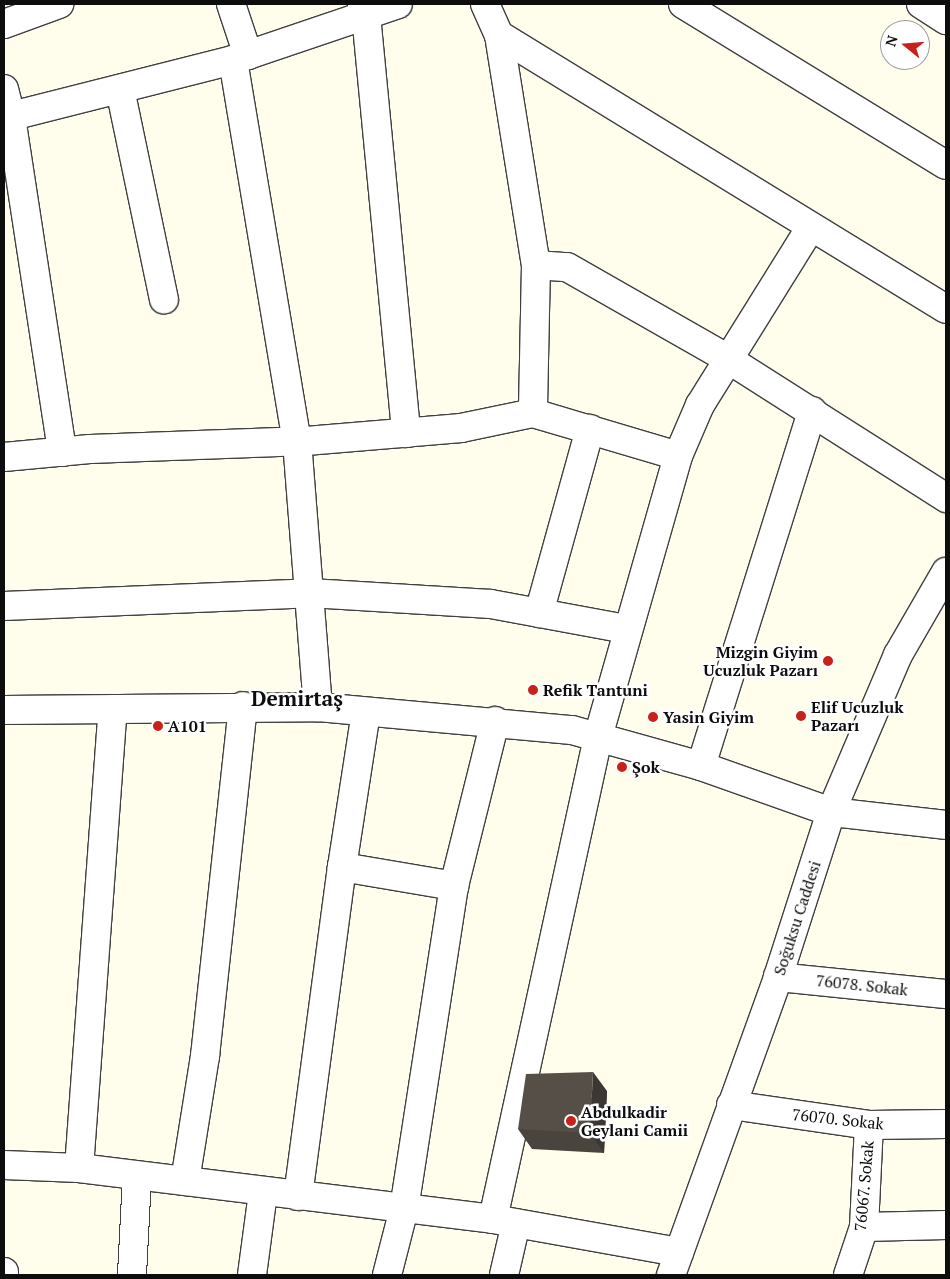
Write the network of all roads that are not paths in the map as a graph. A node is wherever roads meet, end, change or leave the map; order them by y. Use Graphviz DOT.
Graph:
graph roads {
  1 [pos="60,4"];
  2 [pos="230,4"];
  3 [pos="398,4"];
  4 [pos="485,4"];
  5 [pos="683,4"];
  6 [pos="921,4"];
  7 [pos="364,9"];
  8 [pos="946,20"];
  9 [pos="4,24"];
  10 [pos="499,35"];
  11 [pos="241,58"];
  12 [pos="4,89"];
  13 [pos="120,89"];
  14 [pos="7,118"];
  15 [pos="946,165"];
  16 [pos="810,228"];
  17 [pos="536,265"];
  18 [pos="164,299"];
  19 [pos="946,309"];
  20 [pos="728,359"];
  21 [pos="812,411"];
  22 [pos="533,413"];
  23 [pos="590,430"];
  24 [pos="406,432"];
  25 [pos="297,441"];
  26 [pos="62,452"];
  27 [pos="678,456"];
  28 [pos="4,457"];
  29 [pos="946,498"];
  30 [pos="946,572"];
  31 [pos="310,593"];
  32 [pos="4,606"];
  33 [pos="539,613"];
  34 [pos="626,629"];
  35 [pos="243,706"];
  36 [pos="318,707"];
  37 [pos="113,709"];
  38 [pos="4,710"];
  39 [pos="366,712"];
  40 [pos="494,721"];
  41 [pos="598,737"];
  42 [pos="701,766"];
  43 [pos="831,812"];
  44 [pos="946,825"];
  45 [pos="342,867"];
  46 [pos="454,886"];
  47 [pos="778,977"];
  48 [pos="946,994"];
  49 [pos="730,1106"];
  50 [pos="946,1124"];
  51 [pos="869,1125"];
  52 [pos="4,1165"];
  53 [pos="79,1168"];
  54 [pos="137,1177"];
  55 [pos="185,1180"];
  56 [pos="263,1193"];
  57 [pos="298,1196"];
  58 [pos="404,1209"];
  59 [pos="504,1221"];
  60 [pos="946,1225"];
  61 [pos="864,1228"];
  62 [pos="675,1264"];
  63 [pos="132,1275"];
  64 [pos="252,1275"];
  65 [pos="387,1275"];
  66 [pos="504,1275"];
  67 [pos="848,1275"];
  1 -- 9 [label="street"];
  2 -- 11 [label="street"];
  3 -- 7 [label="street"];
  4 -- 10 [label="street"];
  5 -- 15 [label="street"];
  6 -- 8 [label="street"];
  7 -- 11 [label="street"];
  7 -- 24 [label="street"];
  10 -- 16 [label="street"];
  10 -- 17 [label="street"];
  11 -- 13 [label="street"];
  11 -- 25 [label="street"];
  12 -- 14 [label="street"];
  13 -- 14 [label="street"];
  13 -- 18 [label="street"];
  14 -- 26 [label="street"];
  16 -- 19 [label="street"];
  16 -- 20 [label="street"];
  17 -- 20 [label="street"];
  17 -- 22 [label="street"];
  20 -- 21 [label="street"];
  20 -- 27 [label="street"];
  21 -- 29 [label="street"];
  21 -- 42 [label="street"];
  22 -- 23 [label="street"];
  22 -- 24 [label="street"];
  23 -- 27 [label="street"];
  23 -- 33 [label="street"];
  24 -- 25 [label="street"];
  25 -- 26 [label="street"];
  25 -- 31 [label="street"];
  26 -- 28 [label="street"];
  27 -- 34 [label="street"];
  30 -- 43 [label="street, Soğuksu Caddesi"];
  31 -- 32 [label="street"];
  31 -- 33 [label="street"];
  31 -- 36 [label="street"];
  33 -- 34 [label="street"];
  34 -- 41 [label="street"];
  35 -- 36 [label="street"];
  35 -- 37 [label="street"];
  35 -- 55 [label="street"];
  36 -- 39 [label="street"];
  37 -- 38 [label="street"];
  37 -- 53 [label="street"];
  39 -- 40 [label="street"];
  39 -- 45 [label="street"];
  40 -- 41 [label="street"];
  40 -- 46 [label="street"];
  41 -- 42 [label="street"];
  41 -- 59 [label="street"];
  42 -- 43 [label="street"];
  43 -- 44 [label="street"];
  43 -- 47 [label="street, Soğuksu Caddesi"];
  45 -- 46 [label="street"];
  45 -- 57 [label="street"];
  46 -- 58 [label="street"];
  47 -- 48 [label="street, 76078. Sokak"];
  47 -- 49 [label="street, Soğuksu Caddesi"];
  49 -- 51 [label="street, 76070. Sokak"];
  49 -- 62 [label="street, Soğuksu Caddesi"];
  50 -- 51 [label="street, 76070. Sokak"];
  51 -- 61 [label="street, 76067. Sokak"];
  52 -- 53 [label="street"];
  53 -- 54 [label="street"];
  54 -- 55 [label="street"];
  54 -- 63 [label="street"];
  55 -- 56 [label="street"];
  56 -- 57 [label="street"];
  56 -- 64 [label="street"];
  57 -- 58 [label="street"];
  58 -- 59 [label="street"];
  58 -- 65 [label="street"];
  59 -- 62 [label="street"];
  59 -- 66 [label="street"];
  60 -- 61 [label="street"];
  61 -- 67 [label="street, 76067. Sokak"];
}
